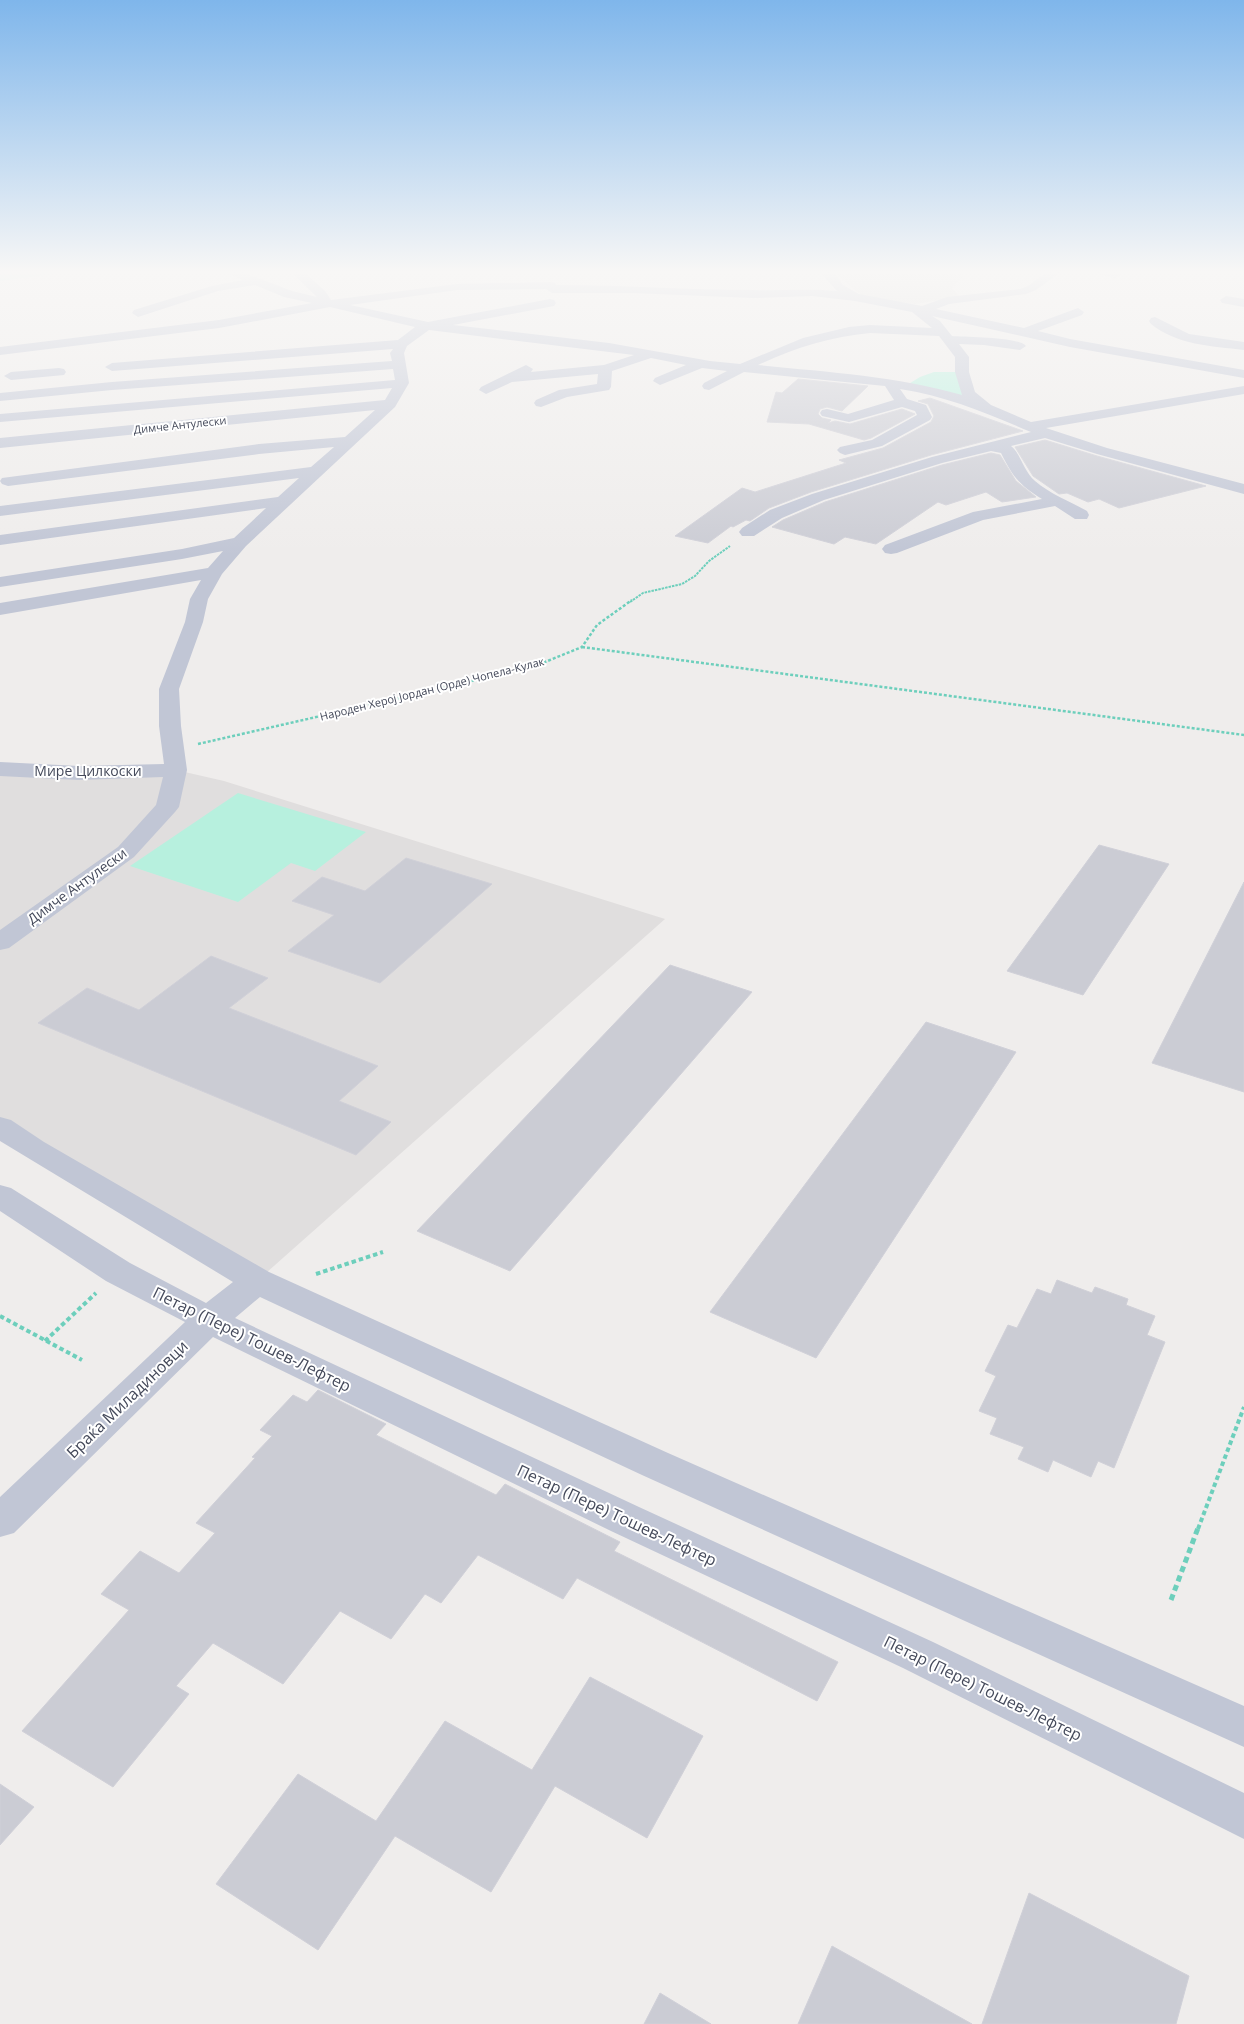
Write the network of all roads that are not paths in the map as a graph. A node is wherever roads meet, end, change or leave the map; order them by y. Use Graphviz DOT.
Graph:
graph roads {
  1 [pos="139,365"];
  2 [pos="381,365"];
  3 [pos="400,365"];
  4 [pos="532,365"];
  5 [pos="616,365"];
  6 [pos="696,365"];
  7 [pos="711,365"];
  8 [pos="746,365"];
  9 [pos="962,365"];
  10 [pos="1193,365"];
  11 [pos="96,369"];
  12 [pos="605,369"];
  13 [pos="739,369"];
  14 [pos="68,371"];
  15 [pos="1244,374"];
  16 [pos="11,376"];
  17 [pos="510,378"];
  18 [pos="660,381"];
  19 [pos="890,382"];
  20 [pos="402,383"];
  21 [pos="709,386"];
  22 [pos="486,390"];
  23 [pos="1244,390"];
  24 [pos="564,393"];
  25 [pos="0,396"];
  26 [pos="611,401"];
  27 [pos="902,402"];
  28 [pos="541,403"];
  29 [pos="390,404"];
  30 [pos="986,408"];
  31 [pos="827,413"];
  32 [pos="0,418"];
  33 [pos="1031,426"];
  34 [pos="1046,432"];
  35 [pos="350,441"];
  36 [pos="0,443"];
  37 [pos="993,447"];
  38 [pos="845,450"];
  39 [pos="316,471"];
  40 [pos="8,481"];
  41 [pos="1244,489"];
  42 [pos="283,501"];
  43 [pos="1057,502"];
  44 [pos="0,511"];
  45 [pos="1081,515"];
  46 [pos="748,532"];
  47 [pos="0,540"];
  48 [pos="240,542"];
  49 [pos="891,548"];
  50 [pos="214,572"];
  51 [pos="0,582"];
  52 [pos="0,609"];
  53 [pos="175,760"];
  54 [pos="0,769"];
  55 [pos="0,942"];
  56 [pos="0,1127"];
  57 [pos="0,1196"];
  58 [pos="257,1281"];
  59 [pos="209,1320"];
  60 [pos="0,1521"];
  61 [pos="1244,1727"];
  62 [pos="1244,1817"];
  1 -- 11 [label="street"];
  2 -- 25 [label="street"];
  3 -- 20 [label="street"];
  4 -- 17 [label="street"];
  5 -- 12 [label="street"];
  6 -- 18 [label="street"];
  7 -- 13 [label="street"];
  8 -- 13 [label="street"];
  9 -- 30 [label="street"];
  10 -- 15 [label="street"];
  12 -- 17 [label="street"];
  12 -- 24 [label="street"];
  13 -- 19 [label="street"];
  13 -- 21 [label="street"];
  14 -- 16 [label="street"];
  17 -- 22 [label="street"];
  19 -- 27 [label="street"];
  19 -- 30 [label="street"];
  20 -- 29 [label="street, Димче Антулески"];
  20 -- 32 [label="street, Димче Антулески"];
  23 -- 33 [label="street"];
  24 -- 26 [label="street"];
  24 -- 28 [label="street"];
  27 -- 31 [label="street"];
  27 -- 38 [label="street"];
  29 -- 35 [label="street, Димче Антулески"];
  29 -- 36 [label="street, Димче Антулески"];
  30 -- 33 [label="street"];
  33 -- 34 [label="street"];
  34 -- 37 [label="street"];
  34 -- 41 [label="street"];
  35 -- 39 [label="street, Димче Антулески"];
  35 -- 40 [label="street"];
  37 -- 43 [label="street"];
  37 -- 46 [label="street"];
  39 -- 42 [label="street, Димче Антулески"];
  39 -- 44 [label="street"];
  42 -- 47 [label="street"];
  42 -- 48 [label="street, Димче Антулески"];
  43 -- 45 [label="street"];
  43 -- 49 [label="street"];
  48 -- 50 [label="street, Димче Антулески"];
  48 -- 51 [label="street"];
  50 -- 52 [label="street"];
  50 -- 53 [label="street, Димче Антулески"];
  53 -- 54 [label="street, Мире Цилкоски"];
  53 -- 55 [label="street, Димче Антулески"];
  56 -- 58 [label="street"];
  57 -- 59 [label="street, Петар (Пере) Тошев-Лефтер"];
  58 -- 59 [label="street, Браќа Миладиновци"];
  58 -- 61 [label="street"];
  59 -- 60 [label="street, Браќа Миладиновци"];
  59 -- 62 [label="street, Петар (Пере) Тошев-Лефтер"];
}
